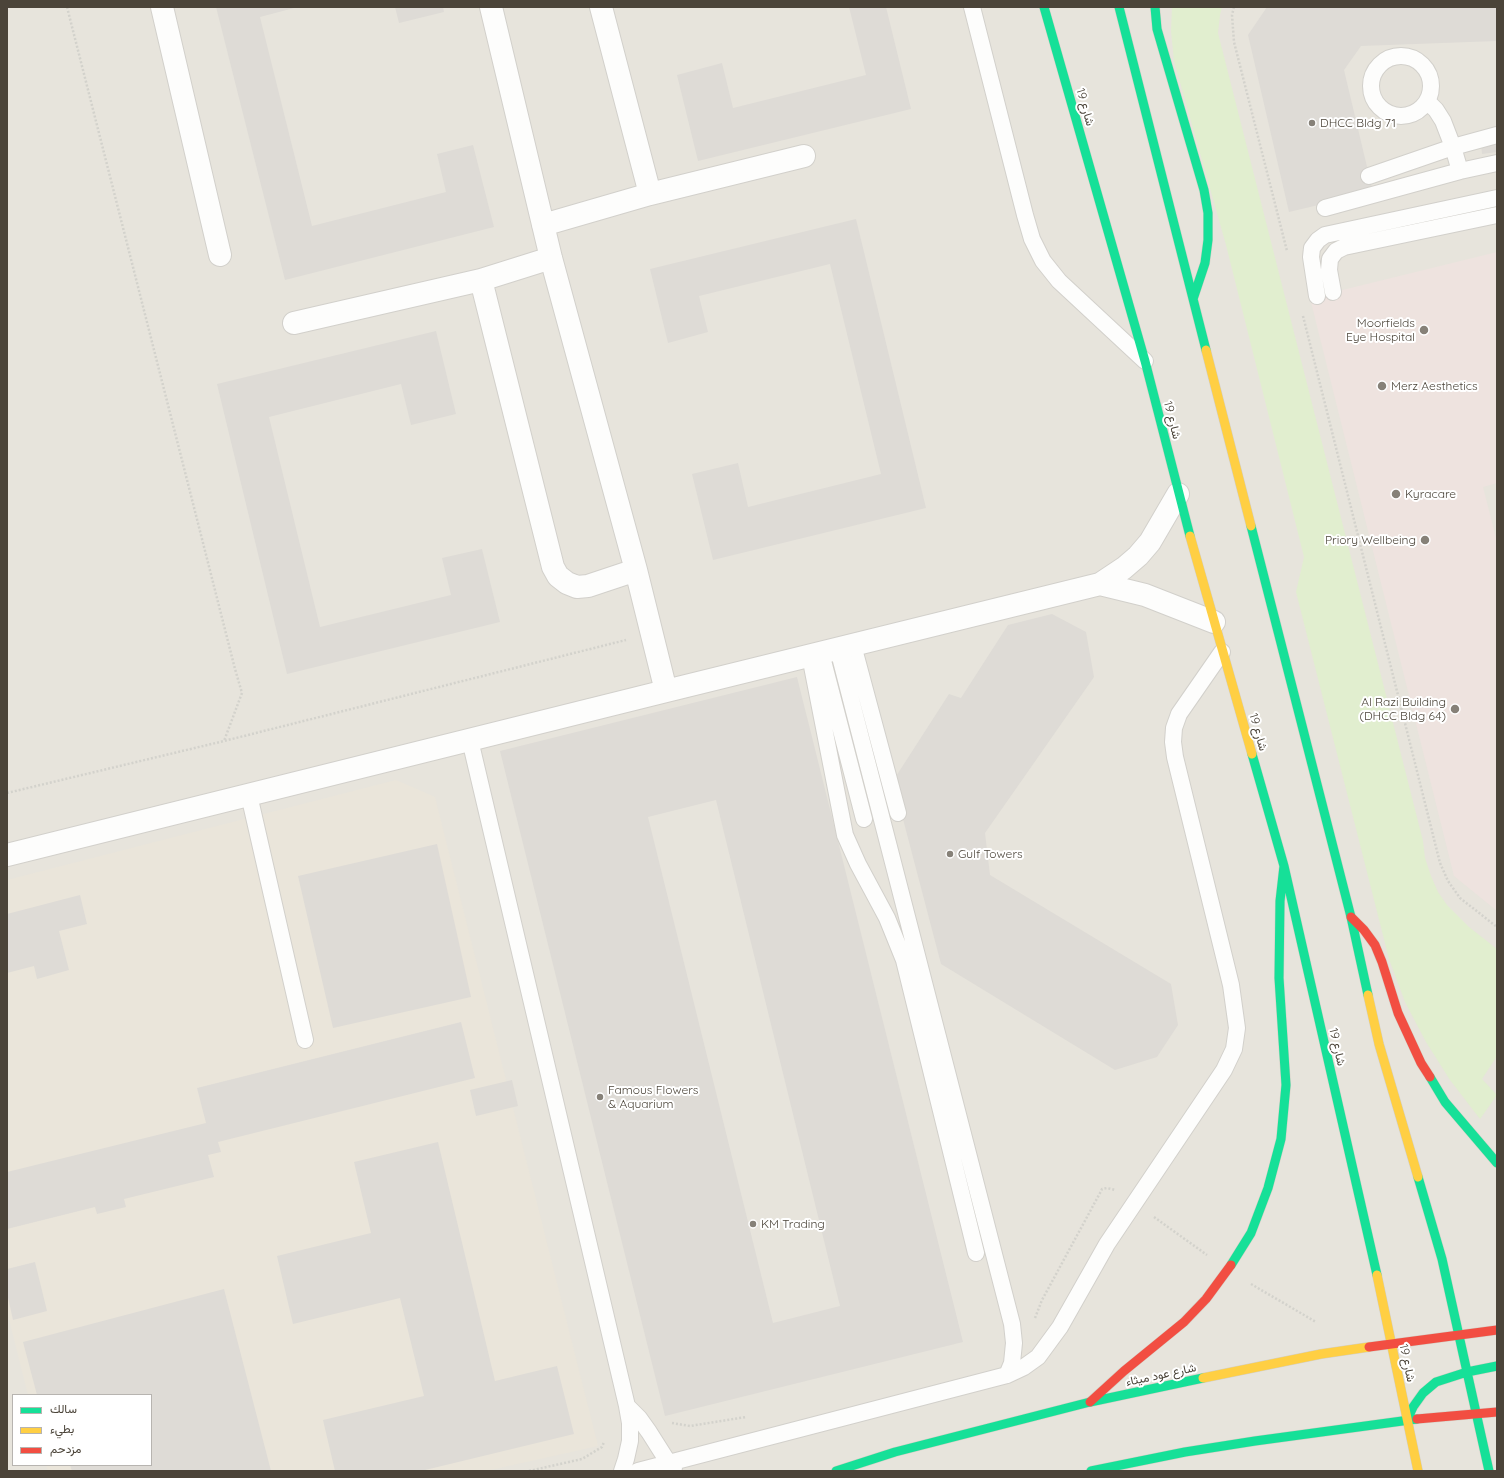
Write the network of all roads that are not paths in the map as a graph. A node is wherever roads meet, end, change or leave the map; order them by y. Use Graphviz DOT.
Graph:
graph roads {
  1 [pos="162,7"];
  2 [pos="491,7"];
  3 [pos="601,7"];
  4 [pos="972,7"];
  5 [pos="1044,7"];
  6 [pos="1119,7"];
  7 [pos="1155,7"];
  8 [pos="1427,101"];
  9 [pos="1497,135"];
  10 [pos="1453,146"];
  11 [pos="804,156"];
  12 [pos="1497,163"];
  13 [pos="1460,171"];
  14 [pos="1369,176"];
  15 [pos="650,194"];
  16 [pos="1497,198"];
  17 [pos="1325,208"];
  18 [pos="1497,215"];
  19 [pos="543,225"];
  20 [pos="220,255"];
  21 [pos="551,258"];
  22 [pos="481,280"];
  23 [pos="1333,292"];
  24 [pos="1317,296"];
  25 [pos="1193,299"];
  26 [pos="294,324"];
  27 [pos="1145,361"];
  28 [pos="1178,494"];
  29 [pos="636,570"];
  30 [pos="1100,584"];
  31 [pos="1214,622"];
  32 [pos="831,651"];
  33 [pos="1222,652"];
  34 [pos="666,690"];
  35 [pos="470,740"];
  36 [pos="249,795"];
  37 [pos="898,813"];
  38 [pos="864,819"];
  39 [pos="7,855"];
  40 [pos="1284,866"];
  41 [pos="1351,917"];
  42 [pos="305,1040"];
  43 [pos="1497,1163"];
  44 [pos="976,1253"];
  45 [pos="1497,1330"];
  46 [pos="1459,1335"];
  47 [pos="1391,1344"];
  48 [pos="1497,1366"];
  49 [pos="1467,1372"];
  50 [pos="1007,1375"];
  51 [pos="1090,1402"];
  52 [pos="627,1406"];
  53 [pos="1497,1412"];
  54 [pos="1476,1414"];
  55 [pos="1407,1420"];
  56 [pos="672,1467"];
  57 [pos="1095,1470"];
  58 [pos="622,1471"];
  59 [pos="638,1471"];
  60 [pos="836,1471"];
  61 [pos="1108,1471"];
  62 [pos="1418,1471"];
  63 [pos="1489,1471"];
  1 -- 20 [label="street"];
  2 -- 19 [label="street"];
  3 -- 15 [label="street"];
  4 -- 27 [label="lane"];
  5 -- 27 [label="main road, شارع 19"];
  6 -- 25 [label="main road"];
  7 -- 25 [label="main road"];
  8 -- 10 [label="lane"];
  9 -- 10 [label="lane"];
  10 -- 13 [label="lane"];
  10 -- 14 [label="lane"];
  11 -- 15 [label="street"];
  12 -- 13 [label="lane"];
  13 -- 17 [label="lane"];
  15 -- 19 [label="street"];
  16 -- 24 [label="lane"];
  18 -- 23 [label="lane"];
  19 -- 21 [label="street"];
  21 -- 22 [label="street"];
  21 -- 29 [label="street"];
  22 -- 26 [label="street"];
  22 -- 29 [label="street"];
  25 -- 41 [label="main road"];
  27 -- 28 [label="main road, شارع 19"];
  28 -- 30 [label="street"];
  28 -- 31 [label="main road, شارع 19"];
  29 -- 34 [label="street"];
  30 -- 31 [label="street"];
  30 -- 32 [label="street"];
  31 -- 33 [label="main road, شارع 19"];
  32 -- 34 [label="street"];
  32 -- 37 [label="lane"];
  32 -- 38 [label="lane"];
  32 -- 44 [label="lane"];
  32 -- 50 [label="lane"];
  33 -- 40 [label="main road, شارع 19"];
  33 -- 50 [label="lane"];
  34 -- 35 [label="street"];
  35 -- 36 [label="street"];
  35 -- 52 [label="lane"];
  36 -- 39 [label="street"];
  36 -- 42 [label="lane"];
  40 -- 47 [label="main road, شارع 19"];
  40 -- 51 [label="main road"];
  41 -- 43 [label="main road"];
  41 -- 46 [label="main road"];
  45 -- 46 [label="main road, شارع عود ميثاء"];
  46 -- 47 [label="main road, شارع عود ميثاء"];
  46 -- 49 [label="main road"];
  47 -- 51 [label="main road, شارع عود ميثاء"];
  47 -- 55 [label="main road, شارع 19"];
  48 -- 49 [label="main road"];
  49 -- 54 [label="main road"];
  49 -- 55 [label="main road"];
  50 -- 56 [label="lane"];
  51 -- 60 [label="main road, شارع عود ميثاء"];
  52 -- 56 [label="lane"];
  52 -- 58 [label="lane"];
  53 -- 54 [label="main road"];
  54 -- 55 [label="main road"];
  54 -- 63 [label="main road"];
  55 -- 57 [label="main road"];
  55 -- 62 [label="main road, شارع 19"];
  56 -- 59 [label="lane"];
  57 -- 61 [label="main road"];
}
